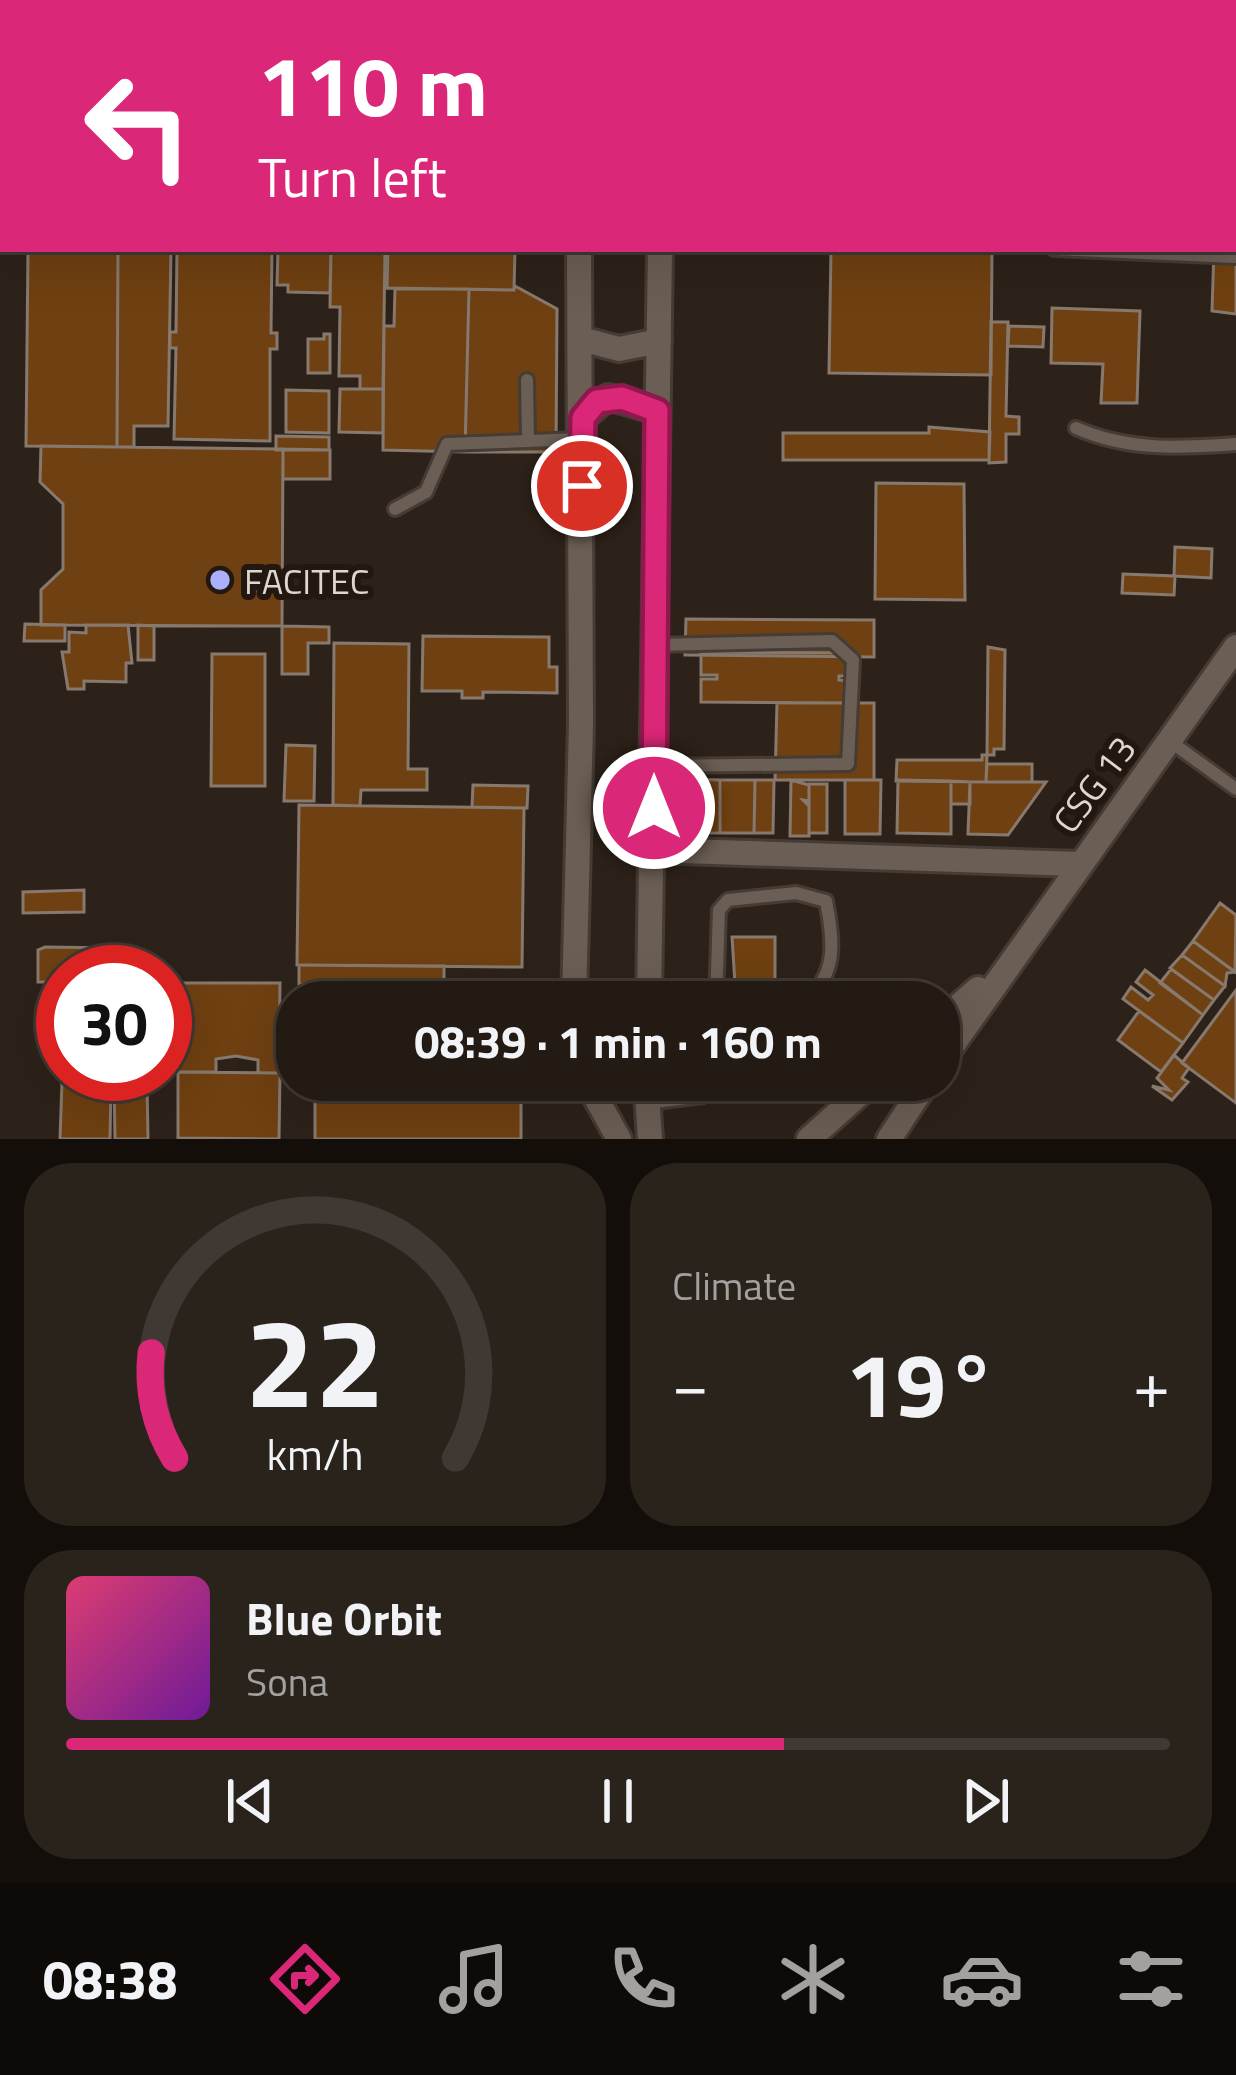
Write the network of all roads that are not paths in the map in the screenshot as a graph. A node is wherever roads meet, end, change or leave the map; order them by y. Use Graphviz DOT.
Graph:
graph roads {
  1 [pos="579,252"];
  2 [pos="660,252"];
  3 [pos="1122,252"];
  4 [pos="1236,257"];
  5 [pos="581,339"];
  6 [pos="659,341"];
  7 [pos="527,380"];
  8 [pos="657,411"];
  9 [pos="582,428"];
  10 [pos="1076,428"];
  11 [pos="528,440"];
  12 [pos="1236,444"];
  13 [pos="395,509"];
  14 [pos="656,645"];
  15 [pos="1236,647"];
  16 [pos="1171,742"];
  17 [pos="654,766"];
  18 [pos="1236,789"];
  19 [pos="654,850"];
  20 [pos="1079,864"];
  21 [pos="1006,963"];
  22 [pos="574,981"];
  23 [pos="650,981"];
  24 [pos="717,981"];
  25 [pos="824,981"];
  26 [pos="960,1005"];
  27 [pos="960,1032"];
  28 [pos="598,1101"];
  29 [pos="647,1101"];
  30 [pos="852,1101"];
  31 [pos="914,1101"];
  32 [pos="619,1139"];
  33 [pos="650,1139"];
  34 [pos="809,1139"];
  35 [pos="890,1139"];
  1 -- 5 [label="street"];
  2 -- 6 [label="street"];
  3 -- 4 [label="lane"];
  5 -- 6 [label="street"];
  5 -- 9 [label="street"];
  6 -- 8 [label="street"];
  7 -- 11 [label="lane"];
  8 -- 9 [label="street"];
  8 -- 14 [label="street"];
  9 -- 11 [label="lane"];
  9 -- 22 [label="street"];
  10 -- 12 [label="lane"];
  11 -- 13 [label="lane"];
  14 -- 17 [label="street"];
  14 -- 17 [label="lane"];
  15 -- 16 [label="street, CSG 13"];
  16 -- 18 [label="lane"];
  16 -- 20 [label="street, CSG 13"];
  17 -- 19 [label="street"];
  19 -- 20 [label="street"];
  19 -- 23 [label="street"];
  20 -- 21 [label="street, CSG 13"];
  21 -- 26 [label="street"];
  21 -- 27 [label="street"];
  24 -- 25 [label="lane"];
  28 -- 32 [label="street"];
  29 -- 33 [label="street"];
  30 -- 34 [label="street"];
  31 -- 35 [label="street"];
}
